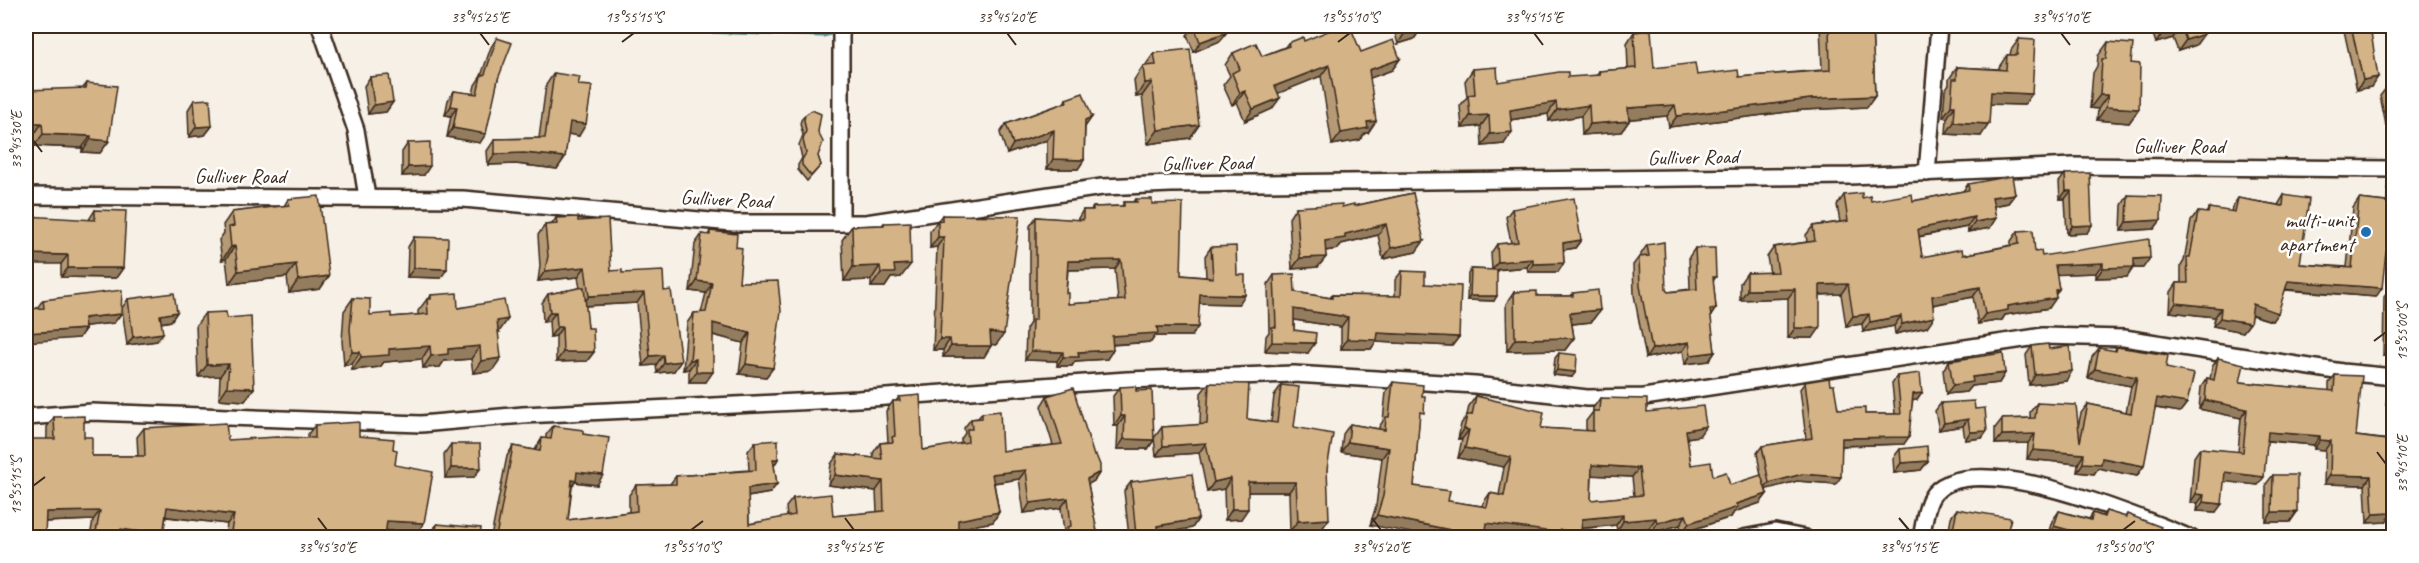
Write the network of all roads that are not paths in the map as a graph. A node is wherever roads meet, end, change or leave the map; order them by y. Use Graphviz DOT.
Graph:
graph roads {
  1 [pos="320,26"];
  2 [pos="841,26"];
  3 [pos="1939,26"];
  4 [pos="2394,169"];
  5 [pos="1927,173"];
  6 [pos="26,196"];
  7 [pos="367,197"];
  8 [pos="841,223"];
  9 [pos="2394,377"];
  10 [pos="26,417"];
  11 [pos="1743,537"];
  12 [pos="1805,537"];
  13 [pos="1921,537"];
  14 [pos="2191,537"];
  1 -- 7 [label="street"];
  2 -- 8 [label="street"];
  3 -- 5 [label="street"];
  4 -- 5 [label="street, Gulliver Road"];
  5 -- 8 [label="street, Gulliver Road"];
  6 -- 7 [label="street, Gulliver Road"];
  7 -- 8 [label="street, Gulliver Road"];
  9 -- 10 [label="street"];
  11 -- 12 [label="street"];
  13 -- 14 [label="street"];
}
